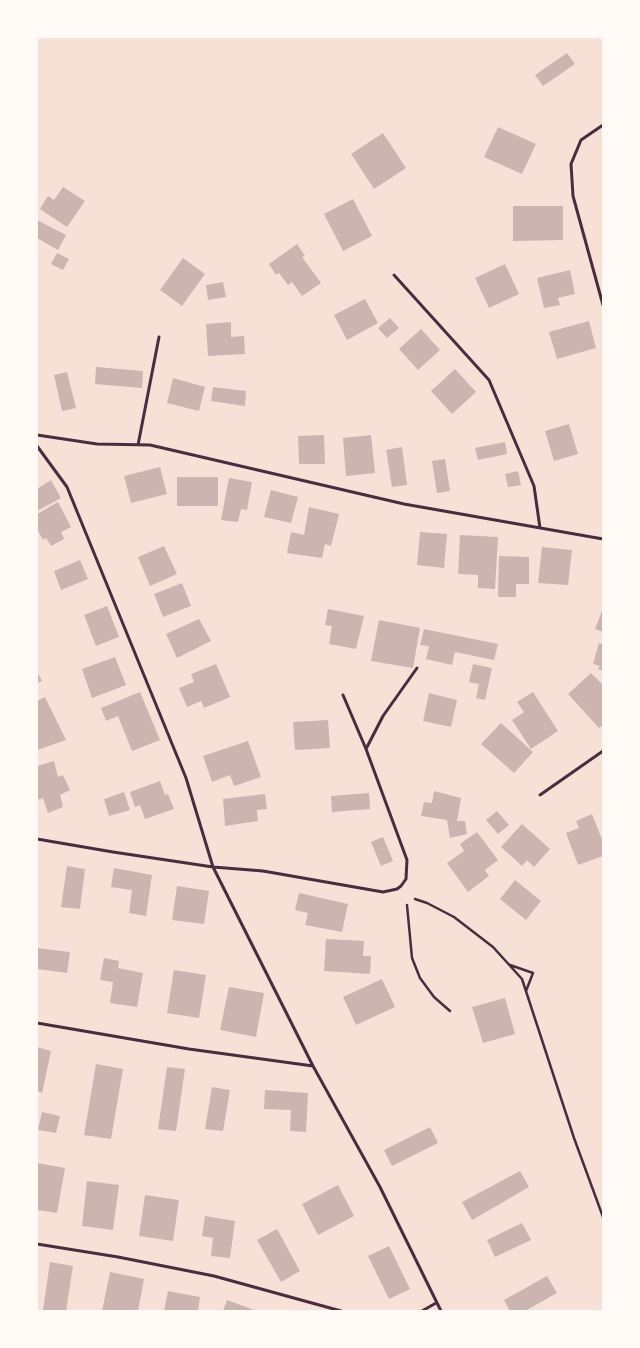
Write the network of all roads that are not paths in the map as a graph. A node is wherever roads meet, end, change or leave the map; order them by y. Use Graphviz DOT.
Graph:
graph roads {
  1 [pos="603,125"];
  2 [pos="394,275"];
  3 [pos="603,305"];
  4 [pos="158,337"];
  5 [pos="37,435"];
  6 [pos="138,445"];
  7 [pos="37,446"];
  8 [pos="540,528"];
  9 [pos="603,539"];
  10 [pos="417,668"];
  11 [pos="343,695"];
  12 [pos="366,749"];
  13 [pos="603,751"];
  14 [pos="540,795"];
  15 [pos="37,839"];
  16 [pos="213,867"];
  17 [pos="37,1023"];
  18 [pos="313,1066"];
  19 [pos="37,1244"];
  20 [pos="436,1303"];
  21 [pos="341,1311"];
  22 [pos="422,1311"];
  23 [pos="441,1311"];
  1 -- 3 [label="lane"];
  2 -- 8 [label="lane"];
  4 -- 6 [label="lane"];
  5 -- 6 [label="lane"];
  6 -- 8 [label="lane"];
  7 -- 16 [label="lane"];
  8 -- 9 [label="lane"];
  10 -- 12 [label="lane"];
  11 -- 12 [label="lane"];
  12 -- 16 [label="lane"];
  13 -- 14 [label="lane"];
  15 -- 16 [label="lane"];
  16 -- 18 [label="lane"];
  17 -- 18 [label="lane"];
  18 -- 20 [label="lane"];
  19 -- 21 [label="lane"];
  20 -- 22 [label="lane"];
  20 -- 23 [label="lane"];
}
